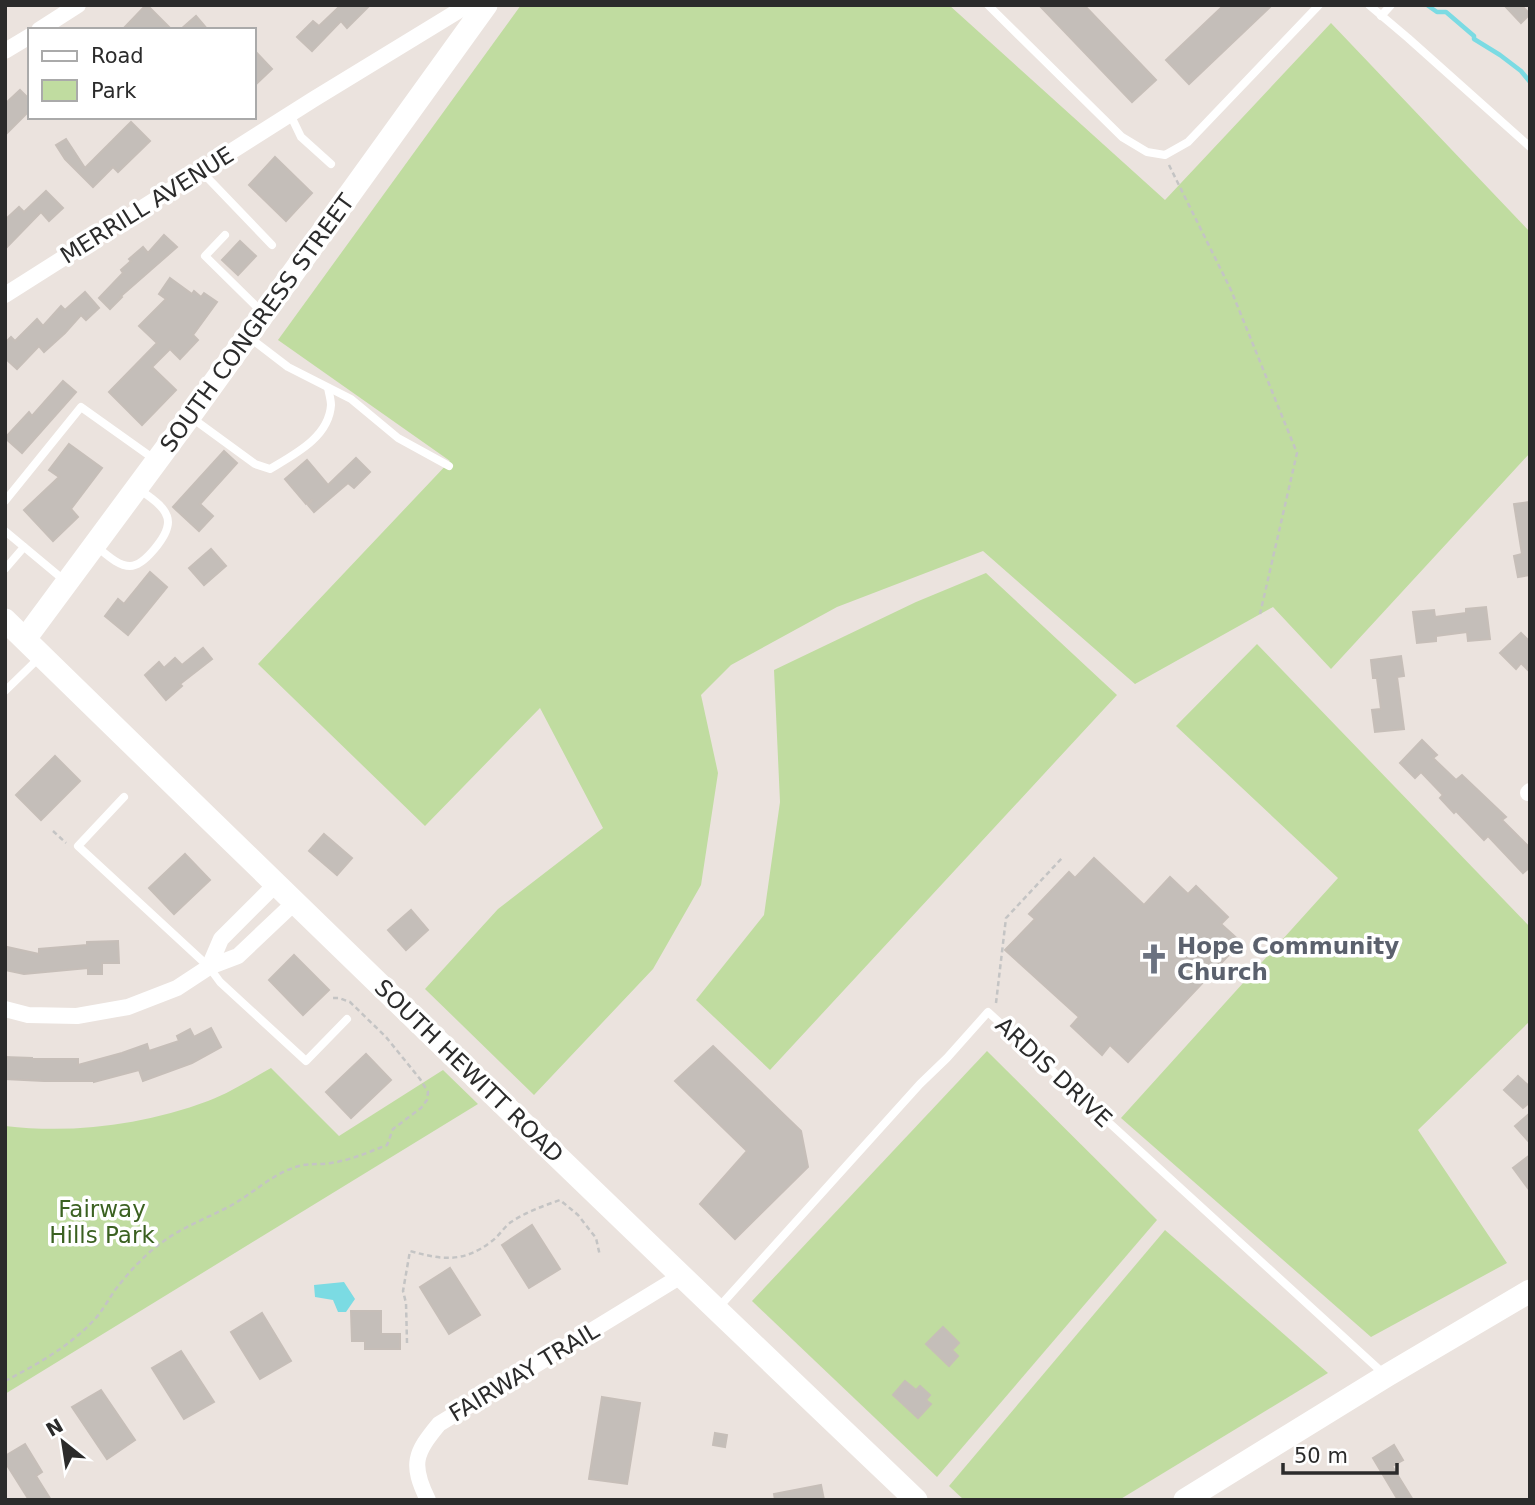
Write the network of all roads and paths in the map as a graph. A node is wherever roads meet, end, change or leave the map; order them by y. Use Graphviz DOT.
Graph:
graph roads {
  1 [pos="78,5"];
  2 [pos="468,5"];
  3 [pos="486,5"];
  4 [pos="989,5"];
  5 [pos="1319,5"];
  6 [pos="1369,5"];
  7 [pos="1391,5"];
  8 [pos="1381,16"];
  9 [pos="42,28"];
  10 [pos="28,37"];
  11 [pos="5,51"];
  12 [pos="290,114"];
  13 [pos="1530,146"];
  14 [pos="1165,155"];
  15 [pos="331,164"];
  16 [pos="201,171"];
  17 [pos="225,235"];
  18 [pos="272,244"];
  19 [pos="5,295"];
  20 [pos="264,314"];
  21 [pos="247,336"];
  22 [pos="328,388"];
  23 [pos="190,416"];
  24 [pos="157,460"];
  25 [pos="449,466"];
  26 [pos="137,488"];
  27 [pos="5,500"];
  28 [pos="5,531"];
  29 [pos="94,545"];
  30 [pos="24,547"];
  31 [pos="5,569"];
  32 [pos="67,583"];
  33 [pos="1260,614"];
  34 [pos="5,620"];
  35 [pos="33,647"];
  36 [pos="5,691"];
  37 [pos="124,797"];
  38 [pos="53,831"];
  39 [pos="78,846"];
  40 [pos="1062,858"];
  41 [pos="275,885"];
  42 [pos="295,903"];
  43 [pos="209,967"];
  44 [pos="333,998"];
  45 [pos="5,1009"];
  46 [pos="992,1011"];
  47 [pos="347,1019"];
  48 [pos="600,1256"];
  49 [pos="681,1276"];
  50 [pos="1530,1291"];
  51 [pos="716,1310"];
  52 [pos="407,1343"];
  53 [pos="1386,1376"];
  54 [pos="5,1381"];
  55 [pos="428,1500"];
  56 [pos="916,1500"];
  57 [pos="1185,1500"];
  1 -- 9 [label="street"];
  2 -- 12 [label="street, MERRILL AVENUE"];
  3 -- 20 [label="main road, SOUTH CONGRESS STREET"];
  4 -- 14 [label="lane"];
  5 -- 14 [label="lane"];
  6 -- 8 [label="lane"];
  7 -- 8 [label="lane"];
  8 -- 13 [label="lane"];
  10 -- 11 [label="street"];
  12 -- 15 [label="lane"];
  12 -- 16 [label="street, MERRILL AVENUE"];
  14 -- 33 [label="path"];
  16 -- 18 [label="lane"];
  16 -- 19 [label="street, MERRILL AVENUE"];
  17 -- 20 [label="lane"];
  20 -- 21 [label="main road, SOUTH CONGRESS STREET"];
  21 -- 22 [label="lane"];
  21 -- 23 [label="main road, SOUTH CONGRESS STREET"];
  22 -- 23 [label="lane"];
  22 -- 25 [label="lane"];
  23 -- 24 [label="main road, SOUTH CONGRESS STREET"];
  24 -- 26 [label="main road, SOUTH CONGRESS STREET"];
  24 -- 27 [label="lane"];
  26 -- 29 [label="main road, SOUTH CONGRESS STREET"];
  26 -- 29 [label="lane"];
  28 -- 30 [label="lane"];
  29 -- 32 [label="main road, SOUTH CONGRESS STREET"];
  30 -- 31 [label="lane"];
  30 -- 32 [label="lane"];
  32 -- 35 [label="main road, SOUTH CONGRESS STREET"];
  34 -- 35 [label="main road, SOUTH HEWITT ROAD"];
  35 -- 36 [label="lane"];
  35 -- 41 [label="main road, SOUTH HEWITT ROAD"];
  37 -- 39 [label="lane"];
  38 -- 39 [label="path"];
  39 -- 43 [label="lane"];
  40 -- 46 [label="path"];
  41 -- 42 [label="main road, SOUTH HEWITT ROAD"];
  41 -- 43 [label="street"];
  42 -- 43 [label="street"];
  42 -- 49 [label="main road, SOUTH HEWITT ROAD"];
  43 -- 45 [label="street"];
  43 -- 47 [label="lane"];
  44 -- 54 [label="path"];
  46 -- 51 [label="lane, ARDIS DRIVE"];
  46 -- 53 [label="lane, ARDIS DRIVE"];
  48 -- 52 [label="path"];
  49 -- 51 [label="main road, SOUTH HEWITT ROAD"];
  49 -- 55 [label="street, FAIRWAY TRAIL"];
  50 -- 53 [label="main road"];
  51 -- 56 [label="main road, SOUTH HEWITT ROAD"];
  53 -- 57 [label="main road"];
}
